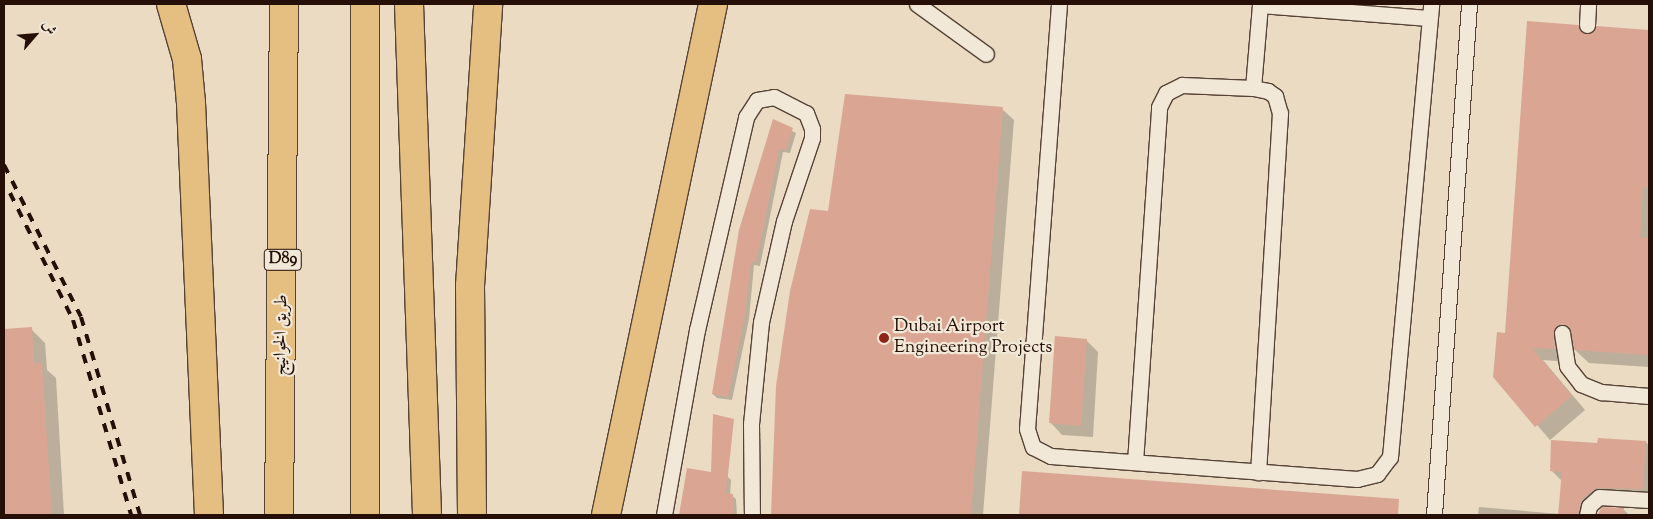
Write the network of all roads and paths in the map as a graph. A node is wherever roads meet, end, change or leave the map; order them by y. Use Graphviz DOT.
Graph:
graph roads {
  1 [pos="171,4"];
  2 [pos="284,4"];
  3 [pos="365,4"];
  4 [pos="409,4"];
  5 [pos="488,4"];
  6 [pos="713,4"];
  7 [pos="918,4"];
  8 [pos="1059,4"];
  9 [pos="1469,4"];
  10 [pos="1588,4"];
  11 [pos="1260,5"];
  12 [pos="1430,11"];
  13 [pos="1587,25"];
  14 [pos="986,54"];
  15 [pos="1253,88"];
  16 [pos="1562,333"];
  17 [pos="1649,396"];
  18 [pos="1135,462"];
  19 [pos="1258,472"];
  20 [pos="1649,500"];
  21 [pos="210,515"];
  22 [pos="279,515"];
  23 [pos="365,515"];
  24 [pos="427,515"];
  25 [pos="472,515"];
  26 [pos="606,515"];
  27 [pos="664,515"];
  28 [pos="752,515"];
  29 [pos="1434,515"];
  30 [pos="1586,515"];
  1 -- 21 [label="main road"];
  2 -- 22 [label="main road, طريق الخوانيج / D89"];
  3 -- 23 [label="main road"];
  4 -- 24 [label="main road"];
  5 -- 25 [label="main road"];
  6 -- 26 [label="main road"];
  7 -- 14 [label="lane"];
  8 -- 18 [label="lane"];
  9 -- 29 [label="lane"];
  10 -- 13 [label="lane"];
  11 -- 12 [label="lane"];
  11 -- 15 [label="lane"];
  12 -- 19 [label="lane"];
  15 -- 18 [label="lane"];
  15 -- 19 [label="lane"];
  16 -- 17 [label="lane"];
  18 -- 19 [label="lane"];
  20 -- 30 [label="lane"];
  27 -- 28 [label="lane"];
}
